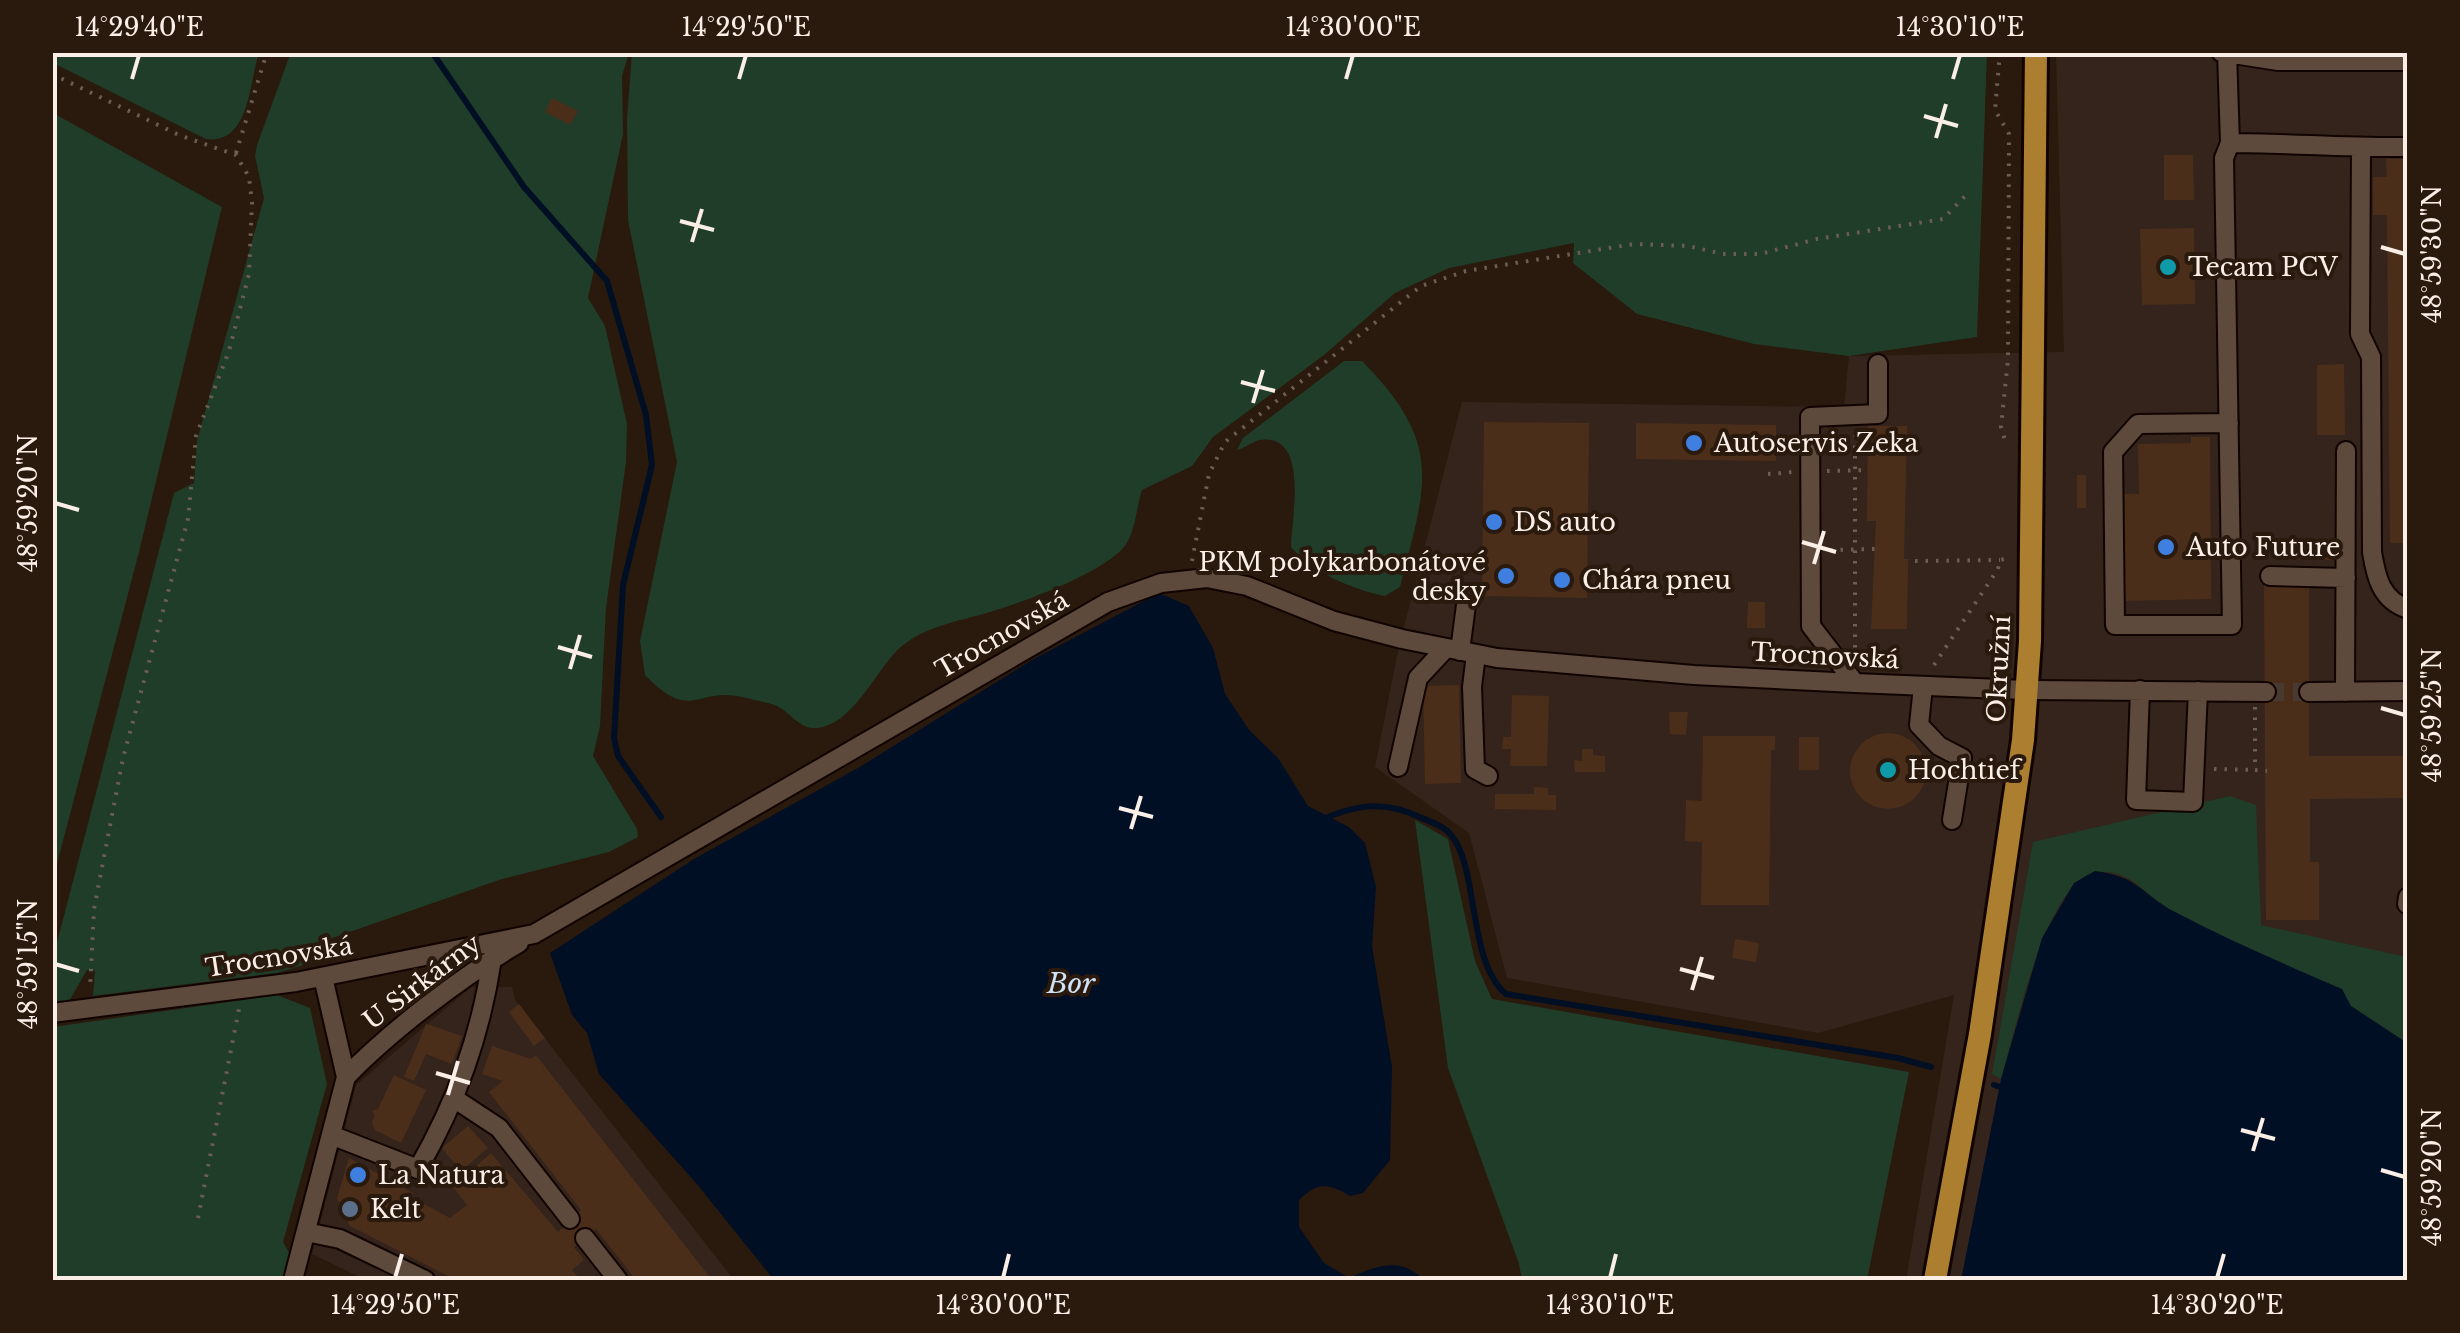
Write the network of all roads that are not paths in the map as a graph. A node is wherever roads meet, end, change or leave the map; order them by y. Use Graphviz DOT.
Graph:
graph roads {
  1 [pos="2036,52"];
  2 [pos="2225,53"];
  3 [pos="2408,61"];
  4 [pos="2230,143"];
  5 [pos="2408,147"];
  6 [pos="2361,148"];
  7 [pos="1878,364"];
  8 [pos="2229,423"];
  9 [pos="2346,451"];
  10 [pos="2270,576"];
  11 [pos="2346,578"];
  12 [pos="1466,605"];
  13 [pos="2408,608"];
  14 [pos="1460,651"];
  15 [pos="1855,683"];
  16 [pos="1923,686"];
  17 [pos="2026,690"];
  18 [pos="2140,690"];
  19 [pos="2408,691"];
  20 [pos="2198,692"];
  21 [pos="2261,692"];
  22 [pos="2309,692"];
  23 [pos="2345,692"];
  24 [pos="1398,767"];
  25 [pos="1488,776"];
  26 [pos="1952,820"];
  27 [pos="534,934"];
  28 [pos="492,959"];
  29 [pos="323,977"];
  30 [pos="52,1013"];
  31 [pos="346,1077"];
  32 [pos="455,1099"];
  33 [pos="331,1135"];
  34 [pos="570,1219"];
  35 [pos="306,1232"];
  36 [pos="585,1238"];
  37 [pos="292,1280"];
  38 [pos="425,1280"];
  39 [pos="618,1280"];
  40 [pos="1935,1280"];
  1 -- 17 [label="main road, Okružní"];
  2 -- 3 [label="street"];
  2 -- 4 [label="street"];
  4 -- 6 [label="street"];
  4 -- 8 [label="street"];
  5 -- 6 [label="street"];
  6 -- 13 [label="street"];
  7 -- 15 [label="street"];
  8 -- 8 [label="street"];
  9 -- 11 [label="street"];
  10 -- 11 [label="street"];
  11 -- 23 [label="street"];
  12 -- 14 [label="street"];
  14 -- 15 [label="street, Trocnovská"];
  14 -- 24 [label="street"];
  14 -- 25 [label="street"];
  14 -- 27 [label="street, Trocnovská"];
  15 -- 16 [label="street, Trocnovská"];
  16 -- 17 [label="street, Trocnovská"];
  16 -- 26 [label="street"];
  17 -- 18 [label="street, Trocnovská"];
  17 -- 40 [label="main road, Okružní"];
  18 -- 20 [label="street, Trocnovská"];
  18 -- 20 [label="street"];
  19 -- 23 [label="street"];
  20 -- 21 [label="street, Trocnovská"];
  22 -- 23 [label="street"];
  27 -- 28 [label="street, U Sirkárny"];
  27 -- 29 [label="street, Trocnovská"];
  28 -- 31 [label="street, U Sirkárny"];
  28 -- 32 [label="street"];
  29 -- 30 [label="street, Trocnovská"];
  29 -- 31 [label="street, U Sirkárny"];
  31 -- 33 [label="street, U Sirkárny"];
  32 -- 33 [label="street"];
  32 -- 34 [label="street"];
  33 -- 35 [label="street, U Sirkárny"];
  35 -- 37 [label="street, U Sirkárny"];
  35 -- 38 [label="street"];
  36 -- 39 [label="street"];
}
